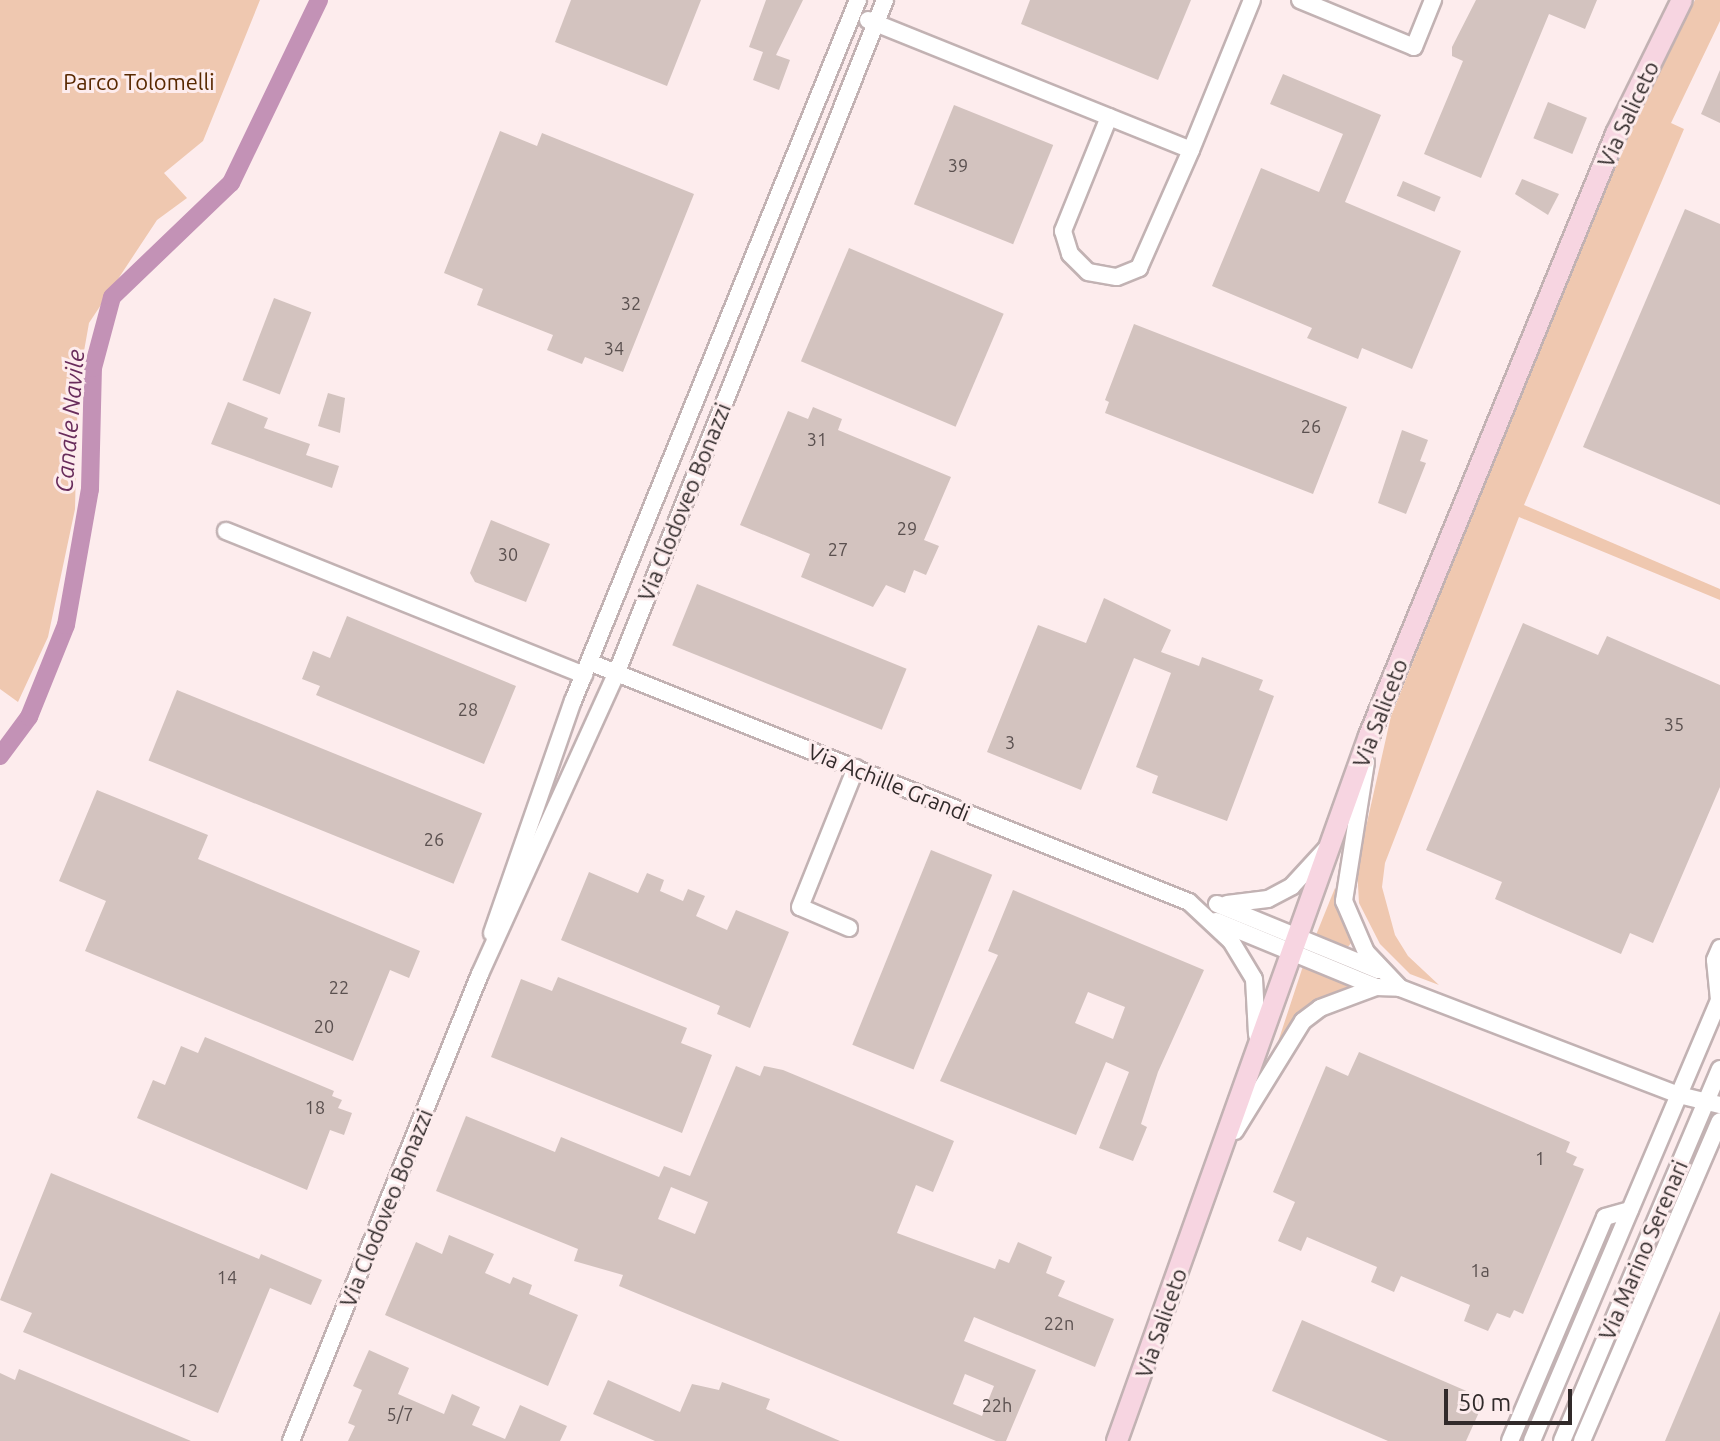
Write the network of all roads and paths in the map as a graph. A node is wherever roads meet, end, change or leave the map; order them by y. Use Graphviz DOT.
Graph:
graph roads {
  1 [pos="885,0"];
  2 [pos="1252,0"];
  3 [pos="1300,0"];
  4 [pos="1433,0"];
  5 [pos="1682,0"];
  6 [pos="855,7"];
  7 [pos="876,23"];
  8 [pos="1109,117"];
  9 [pos="1191,150"];
  10 [pos="226,531"];
  11 [pos="587,668"];
  12 [pos="616,674"];
  13 [pos="1369,736"];
  14 [pos="856,768"];
  15 [pos="1330,844"];
  16 [pos="1214,911"];
  17 [pos="849,928"];
  18 [pos="1294,943"];
  19 [pos="1720,948"];
  20 [pos="480,974"];
  21 [pos="1378,978"];
  22 [pos="1720,999"];
  23 [pos="1256,1053"];
  24 [pos="1720,1069"];
  25 [pos="1679,1095"];
  26 [pos="1712,1104"];
  27 [pos="1720,1121"];
  28 [pos="1219,1156"];
  29 [pos="1630,1210"];
  30 [pos="1659,1212"];
  31 [pos="1677,1220"];
  32 [pos="1568,1304"];
  33 [pos="1587,1312"];
  34 [pos="1608,1332"];
  35 [pos="1626,1339"];
  36 [pos="1513,1440"];
  37 [pos="291,1441"];
  38 [pos="1117,1441"];
  39 [pos="1532,1441"];
  40 [pos="1562,1441"];
  41 [pos="1582,1441"];
  1 -- 7 [label="street, Via Clodoveo Bonazzi"];
  2 -- 9 [label="street"];
  3 -- 4 [label="street"];
  5 -- 13 [label="main road, Via Saliceto"];
  6 -- 7 [label="street, Via Clodoveo Bonazzi"];
  6 -- 11 [label="street, Via Clodoveo Bonazzi"];
  7 -- 8 [label="street, Via Clodoveo Bonazzi"];
  7 -- 12 [label="street, Via Clodoveo Bonazzi"];
  8 -- 9 [label="street, Via Clodoveo Bonazzi"];
  8 -- 9 [label="street"];
  10 -- 11 [label="street"];
  11 -- 12 [label="street, Via Achille Grandi"];
  11 -- 20 [label="street, Via Clodoveo Bonazzi"];
  12 -- 14 [label="street, Via Achille Grandi"];
  12 -- 20 [label="street, Via Clodoveo Bonazzi"];
  13 -- 15 [label="main road, Via Saliceto"];
  13 -- 21 [label="street"];
  14 -- 16 [label="street, Via Achille Grandi"];
  14 -- 17 [label="street"];
  15 -- 16 [label="street"];
  15 -- 18 [label="main road, Via Saliceto"];
  16 -- 18 [label="street, Via Achille Grandi"];
  16 -- 23 [label="street, Via Achille Grandi"];
  18 -- 21 [label="street"];
  18 -- 23 [label="main road, Via Saliceto"];
  19 -- 22 [label="street, Via Marino Serenari"];
  20 -- 37 [label="street, Via Clodoveo Bonazzi"];
  21 -- 25 [label="street"];
  21 -- 28 [label="street"];
  22 -- 25 [label="street, Via Marino Serenari"];
  23 -- 28 [label="main road, Via Saliceto"];
  24 -- 26 [label="street, Via Marino Serenari"];
  25 -- 26 [label="street"];
  25 -- 29 [label="street, Via Marino Serenari"];
  26 -- 30 [label="street, Via Marino Serenari"];
  27 -- 31 [label="street, Via Marino Serenari"];
  28 -- 38 [label="main road, Via Saliceto"];
  29 -- 32 [label="street, Via Marino Serenari"];
  29 -- 33 [label="street, Via Marino Serenari"];
  30 -- 31 [label="street"];
  30 -- 34 [label="street, Via Marino Serenari"];
  31 -- 35 [label="street, Via Marino Serenari"];
  32 -- 33 [label="street"];
  32 -- 36 [label="street, Via Marino Serenari"];
  33 -- 39 [label="street, Via Marino Serenari"];
  34 -- 35 [label="street"];
  34 -- 40 [label="street, Via Marino Serenari"];
  35 -- 41 [label="street, Via Marino Serenari"];
}
